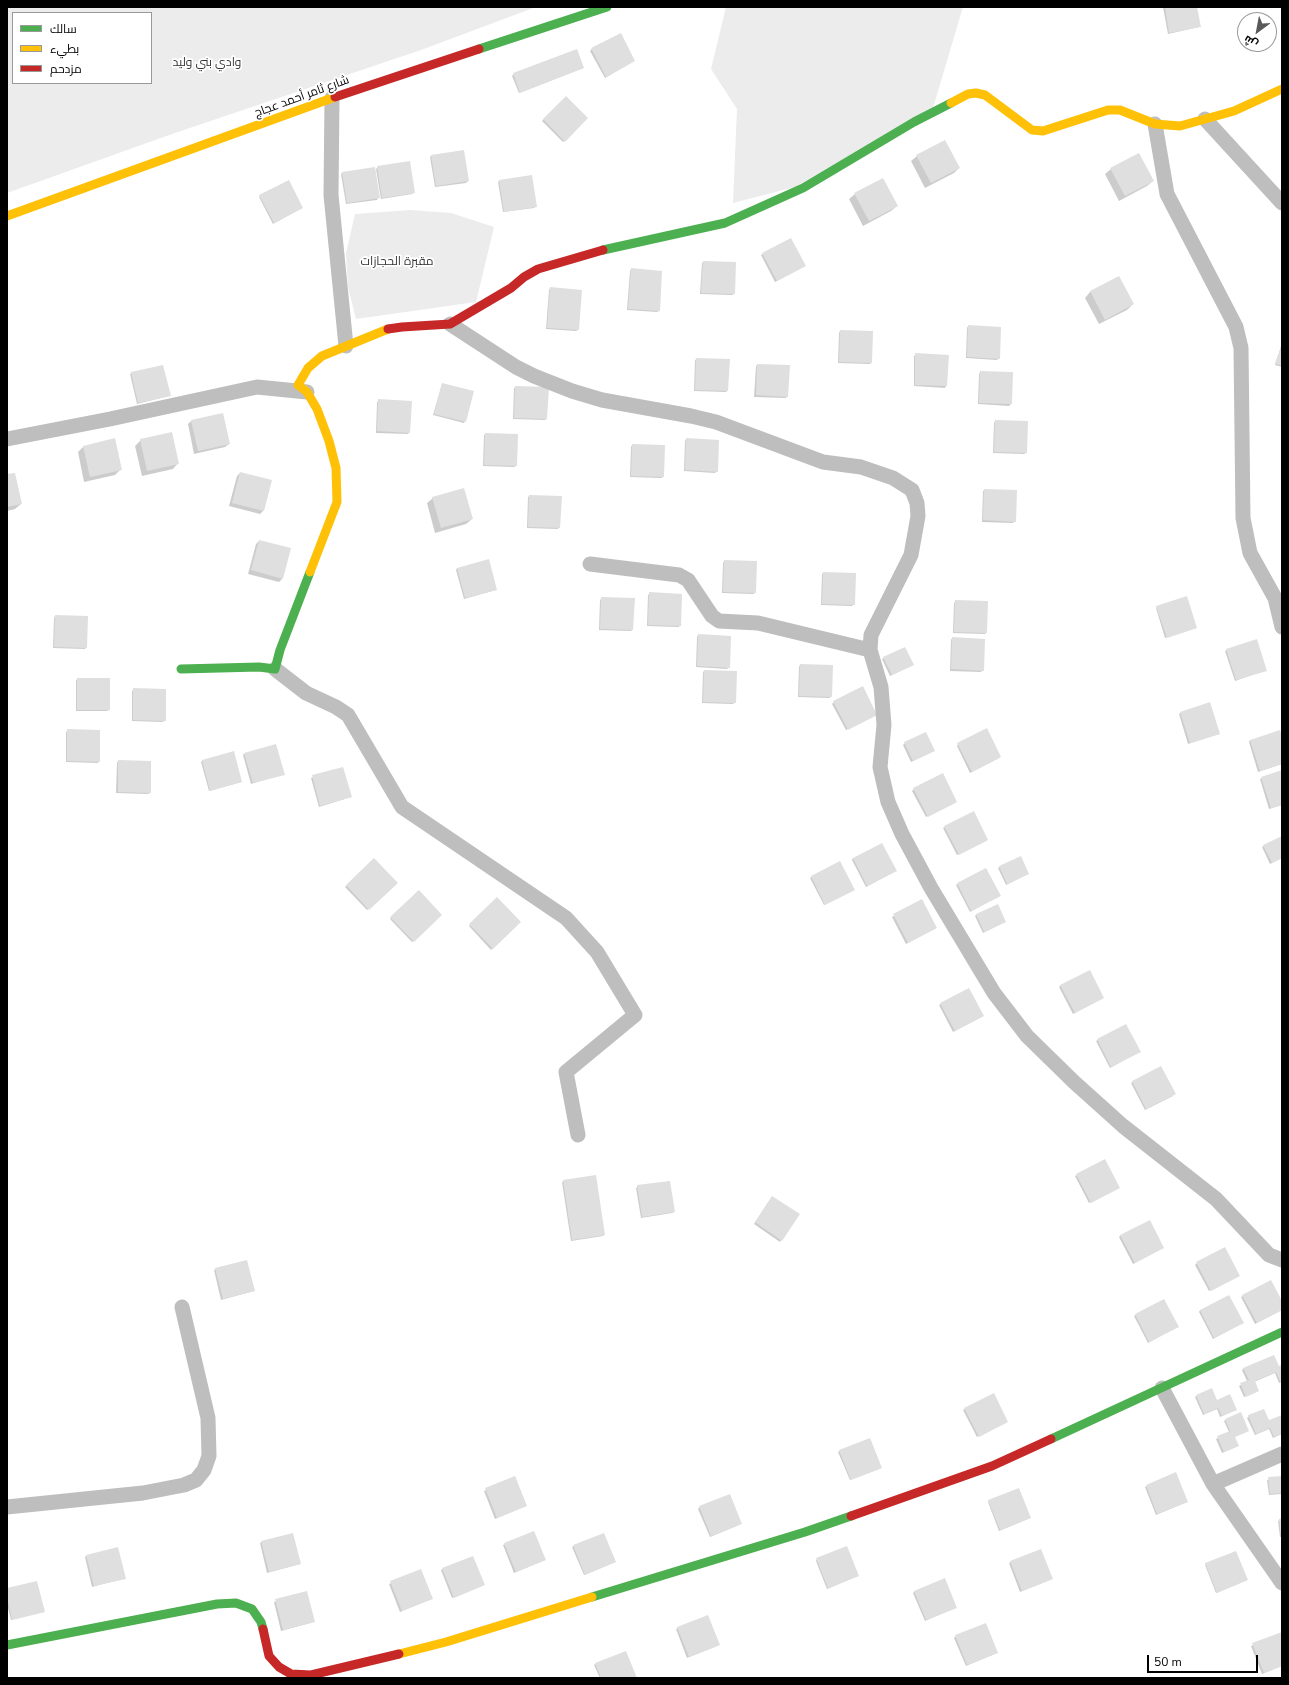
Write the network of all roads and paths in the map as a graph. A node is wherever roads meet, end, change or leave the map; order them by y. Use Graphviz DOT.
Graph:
graph roads {
  1 [pos="608,7"];
  2 [pos="1282,89"];
  3 [pos="332,98"];
  4 [pos="1205,118"];
  5 [pos="1155,124"];
  6 [pos="1282,204"];
  7 [pos="7,216"];
  8 [pos="450,324"];
  9 [pos="346,346"];
  10 [pos="307,392"];
  11 [pos="7,439"];
  12 [pos="590,564"];
  13 [pos="1282,627"];
  14 [pos="870,650"];
  15 [pos="182,669"];
  16 [pos="275,669"];
  17 [pos="578,1135"];
  18 [pos="1282,1260"];
  19 [pos="182,1308"];
  20 [pos="1282,1332"];
  21 [pos="1162,1388"];
  22 [pos="1282,1454"];
  23 [pos="1213,1484"];
  24 [pos="7,1507"];
  25 [pos="1277,1568"];
  26 [pos="1282,1583"];
  27 [pos="7,1646"];
  1 -- 3 [label="street, شارع ثامر أحمد عجاج"];
  2 -- 4 [label="street"];
  3 -- 7 [label="street, شارع ثامر أحمد عجاج"];
  3 -- 9 [label="street"];
  4 -- 5 [label="street"];
  4 -- 6 [label="street"];
  5 -- 8 [label="street"];
  5 -- 13 [label="street"];
  8 -- 9 [label="street"];
  8 -- 14 [label="street"];
  9 -- 10 [label="street"];
  10 -- 11 [label="street"];
  10 -- 16 [label="street"];
  12 -- 14 [label="street"];
  14 -- 18 [label="street"];
  15 -- 16 [label="street"];
  16 -- 17 [label="street"];
  19 -- 24 [label="street"];
  20 -- 21 [label="street"];
  21 -- 23 [label="street"];
  21 -- 27 [label="street"];
  22 -- 23 [label="street"];
  23 -- 25 [label="street"];
  25 -- 26 [label="street"];
}
